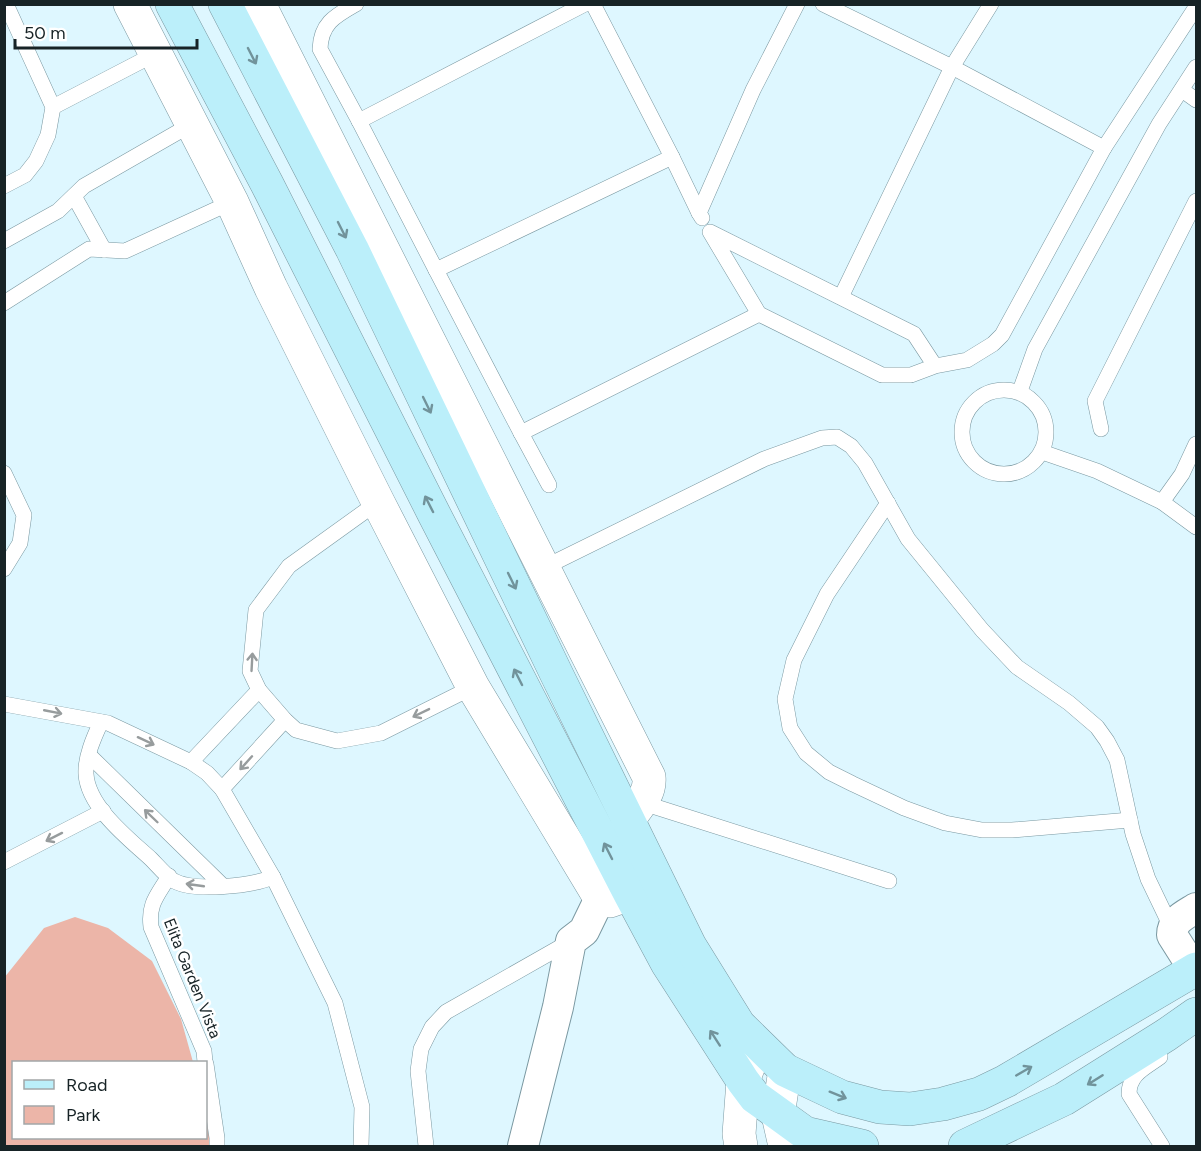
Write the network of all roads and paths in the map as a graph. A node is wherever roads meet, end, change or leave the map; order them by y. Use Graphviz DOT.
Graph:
graph roads {
  1 [pos="6,4"];
  2 [pos="130,4"];
  3 [pos="172,4"];
  4 [pos="225,4"];
  5 [pos="259,4"];
  6 [pos="356,4"];
  7 [pos="585,4"];
  8 [pos="593,4"];
  9 [pos="797,4"];
  10 [pos="823,4"];
  11 [pos="991,4"];
  12 [pos="1197,7"];
  13 [pos="155,54"];
  14 [pos="1197,66"];
  15 [pos="952,67"];
  16 [pos="1182,90"];
  17 [pos="1197,100"];
  18 [pos="53,107"];
  19 [pos="359,121"];
  20 [pos="192,124"];
  21 [pos="1104,148"];
  22 [pos="672,157"];
  23 [pos="4,186"];
  24 [pos="74,196"];
  25 [pos="1197,201"];
  26 [pos="232,202"];
  27 [pos="699,213"];
  28 [pos="710,232"];
  29 [pos="4,241"];
  30 [pos="104,250"];
  31 [pos="436,270"];
  32 [pos="841,297"];
  33 [pos="4,303"];
  34 [pos="759,314"];
  35 [pos="935,366"];
  36 [pos="1020,391"];
  37 [pos="1101,429"];
  38 [pos="521,433"];
  39 [pos="1197,444"];
  40 [pos="1042,452"];
  41 [pos="1197,464"];
  42 [pos="4,473"];
  43 [pos="1182,474"];
  44 [pos="549,485"];
  45 [pos="378,502"];
  46 [pos="1162,502"];
  47 [pos="888,503"];
  48 [pos="1197,526"];
  49 [pos="543,567"];
  50 [pos="4,569"];
  51 [pos="473,687"];
  52 [pos="259,690"];
  53 [pos="4,704"];
  54 [pos="285,720"];
  55 [pos="101,722"];
  56 [pos="89,755"];
  57 [pos="191,762"];
  58 [pos="222,789"];
  59 [pos="634,811"];
  60 [pos="104,812"];
  61 [pos="1130,820"];
  62 [pos="4,862"];
  63 [pos="169,876"];
  64 [pos="273,877"];
  65 [pos="889,881"];
  66 [pos="223,886"];
  67 [pos="629,890"];
  68 [pos="1197,908"];
  69 [pos="1172,929"];
  70 [pos="572,941"];
  71 [pos="1196,971"];
  72 [pos="1197,1014"];
  73 [pos="1197,1031"];
  74 [pos="757,1044"];
  75 [pos="205,1061"];
  76 [pos="785,1070"];
  77 [pos="207,1077"];
  78 [pos="742,1081"];
  79 [pos="778,1114"];
  80 [pos="217,1146"];
  81 [pos="361,1146"];
  82 [pos="426,1146"];
  83 [pos="523,1146"];
  84 [pos="741,1146"];
  85 [pos="785,1146"];
  86 [pos="862,1146"];
  87 [pos="965,1146"];
  88 [pos="1162,1146"];
  1 -- 18 [label="lane"];
  2 -- 13 [label="street"];
  67 -- 3 [label="main road, one-way"];
  4 -- 59 [label="main road, one-way"];
  5 -- 49 [label="street"];
  6 -- 19 [label="lane"];
  7 -- 19 [label="lane"];
  8 -- 22 [label="lane"];
  9 -- 27 [label="lane"];
  10 -- 15 [label="lane"];
  11 -- 15 [label="lane"];
  12 -- 21 [label="lane"];
  13 -- 18 [label="lane"];
  13 -- 20 [label="street"];
  14 -- 16 [label="lane"];
  15 -- 21 [label="lane"];
  15 -- 32 [label="lane"];
  16 -- 17 [label="lane"];
  16 -- 36 [label="lane"];
  18 -- 23 [label="lane"];
  19 -- 31 [label="lane"];
  20 -- 24 [label="lane"];
  20 -- 26 [label="street"];
  21 -- 35 [label="lane"];
  22 -- 27 [label="lane"];
  22 -- 31 [label="lane"];
  24 -- 29 [label="lane"];
  24 -- 30 [label="lane"];
  25 -- 37 [label="lane"];
  26 -- 30 [label="lane"];
  26 -- 45 [label="street"];
  27 -- 28 [label="lane"];
  28 -- 32 [label="lane"];
  28 -- 34 [label="lane"];
  30 -- 33 [label="lane"];
  31 -- 38 [label="lane"];
  32 -- 35 [label="lane"];
  34 -- 35 [label="lane"];
  34 -- 38 [label="lane"];
  36 -- 40 [label="lane"];
  36 -- 40 [label="lane"];
  38 -- 44 [label="lane"];
  39 -- 43 [label="lane"];
  40 -- 46 [label="lane"];
  41 -- 43 [label="lane"];
  42 -- 50 [label="lane"];
  43 -- 46 [label="lane"];
  45 -- 51 [label="street"];
  52 -- 45 [label="lane, one-way"];
  46 -- 48 [label="lane"];
  47 -- 49 [label="lane"];
  47 -- 61 [label="lane"];
  47 -- 61 [label="lane"];
  49 -- 59 [label="street"];
  51 -- 54 [label="lane, one-way"];
  51 -- 67 [label="street"];
  52 -- 54 [label="lane"];
  52 -- 57 [label="lane"];
  53 -- 55 [label="lane, one-way"];
  54 -- 58 [label="lane, one-way"];
  55 -- 56 [label="lane"];
  55 -- 57 [label="lane, one-way"];
  56 -- 60 [label="lane"];
  66 -- 56 [label="lane, one-way"];
  57 -- 58 [label="lane"];
  58 -- 64 [label="lane"];
  59 -- 65 [label="lane"];
  59 -- 67 [label="main road"];
  60 -- 62 [label="lane, one-way"];
  60 -- 63 [label="lane"];
  61 -- 69 [label="lane"];
  66 -- 63 [label="lane, one-way"];
  63 -- 75 [label="lane, Elita Garden Vista"];
  64 -- 66 [label="lane"];
  64 -- 81 [label="lane"];
  67 -- 70 [label="street"];
  67 -- 74 [label="main road"];
  78 -- 67 [label="main road, one-way"];
  68 -- 69 [label="street"];
  69 -- 71 [label="street"];
  70 -- 82 [label="lane"];
  70 -- 83 [label="street"];
  76 -- 71 [label="main road, one-way"];
  72 -- 87 [label="main road, one-way"];
  73 -- 88 [label="lane"];
  74 -- 76 [label="main road"];
  74 -- 78 [label="street"];
  76 -- 79 [label="street"];
  77 -- 80 [label="lane, Elita Garden Vista"];
  78 -- 79 [label="main road"];
  78 -- 84 [label="street"];
  79 -- 85 [label="street"];
  79 -- 86 [label="main road"];
}
